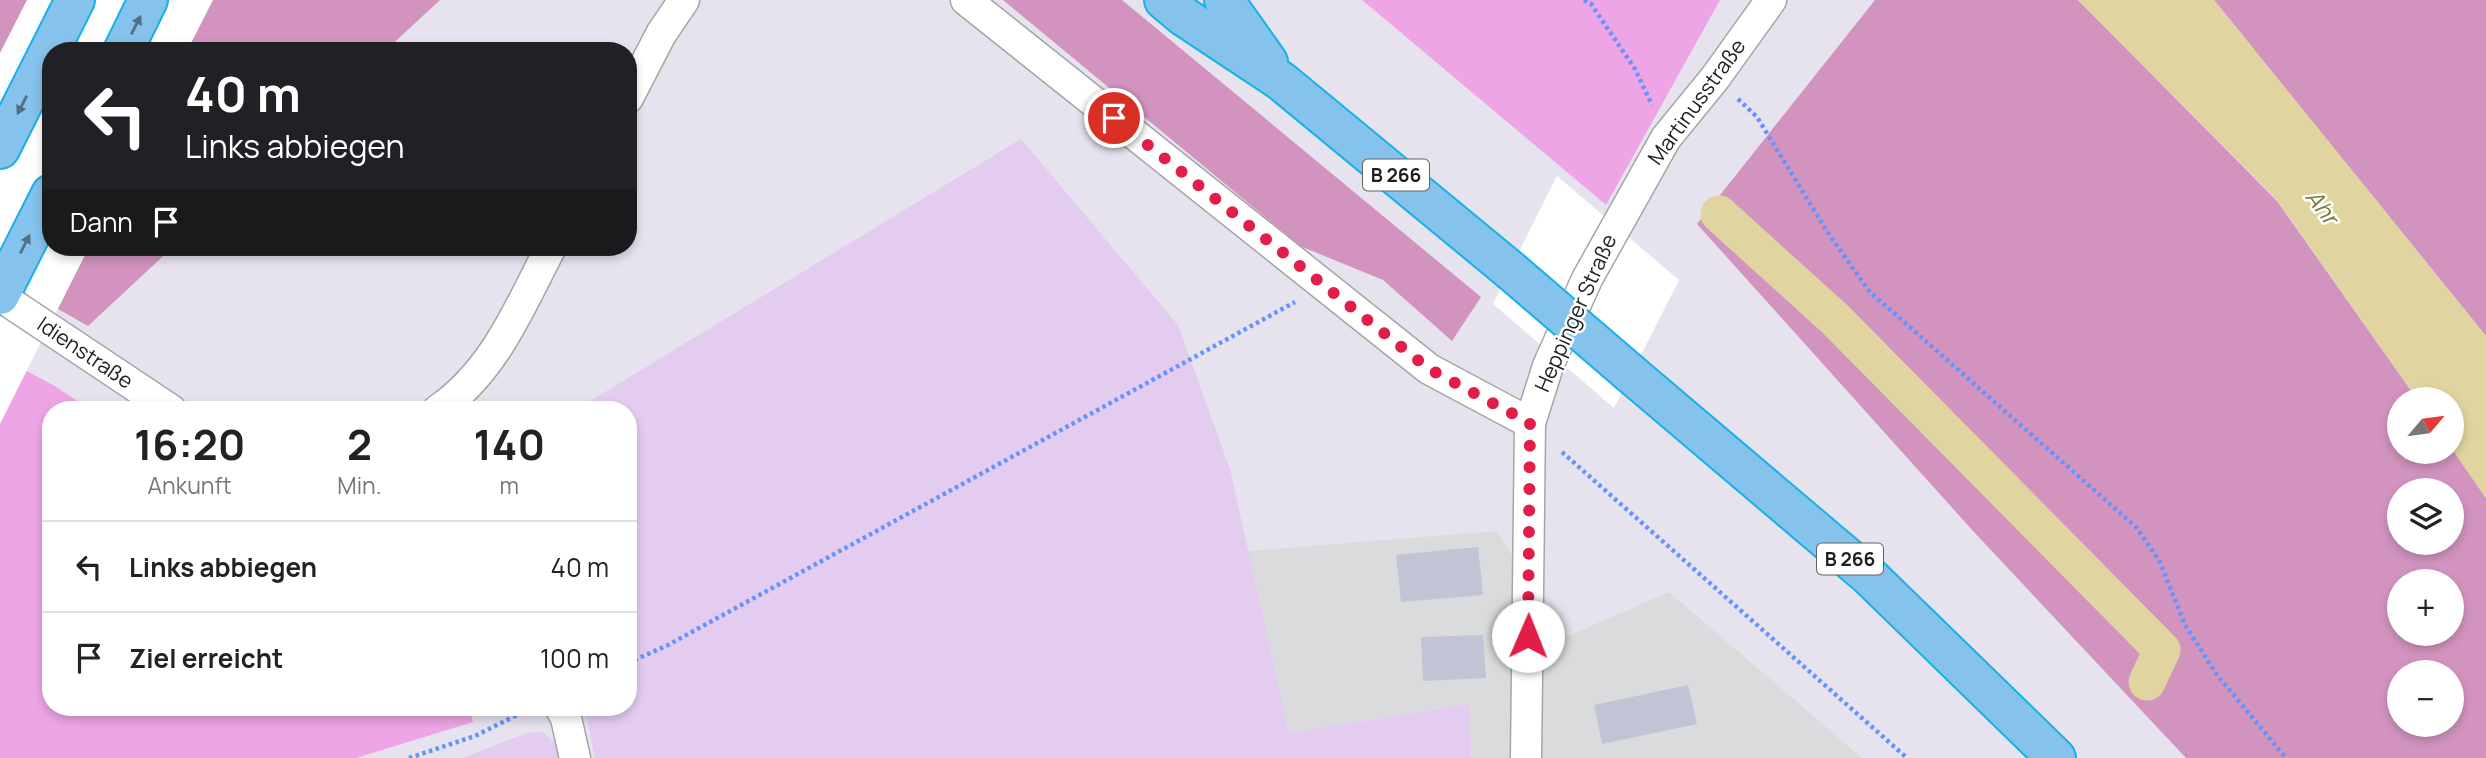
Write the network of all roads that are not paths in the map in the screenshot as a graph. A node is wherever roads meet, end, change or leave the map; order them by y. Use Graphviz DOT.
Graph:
graph roads {
  1 [pos="75,0"];
  2 [pos="148,0"];
  3 [pos="684,0"];
  4 [pos="966,0"];
  5 [pos="1164,0"];
  6 [pos="1224,0"];
  7 [pos="1770,0"];
  8 [pos="54,42"];
  9 [pos="127,42"];
  10 [pos="42,66"];
  11 [pos="637,80"];
  12 [pos="1281,81"];
  13 [pos="0,149"];
  14 [pos="1626,206"];
  15 [pos="42,212"];
  16 [pos="546,256"];
  17 [pos="0,296"];
  18 [pos="158,401"];
  19 [pos="451,401"];
  20 [pos="1530,423"];
  21 [pos="565,716"];
  22 [pos="575,758"];
  23 [pos="1526,758"];
  24 [pos="2056,758"];
  1 -- 8 [label="highway, one-way"];
  9 -- 2 [label="highway, one-way"];
  3 -- 11 [label="street"];
  4 -- 20 [label="street"];
  5 -- 12 [label="highway, B 266"];
  6 -- 12 [label="highway, B 266"];
  7 -- 14 [label="street, Martinusstraße"];
  10 -- 13 [label="highway, one-way"];
  12 -- 24 [label="highway, B 266, bridge"];
  14 -- 20 [label="street, Heppinger Straße"];
  17 -- 15 [label="highway, one-way"];
  16 -- 19 [label="street"];
  17 -- 18 [label="street, Idienstraße"];
  20 -- 23 [label="street, Heppinger Straße"];
  21 -- 22 [label="street"];
}
